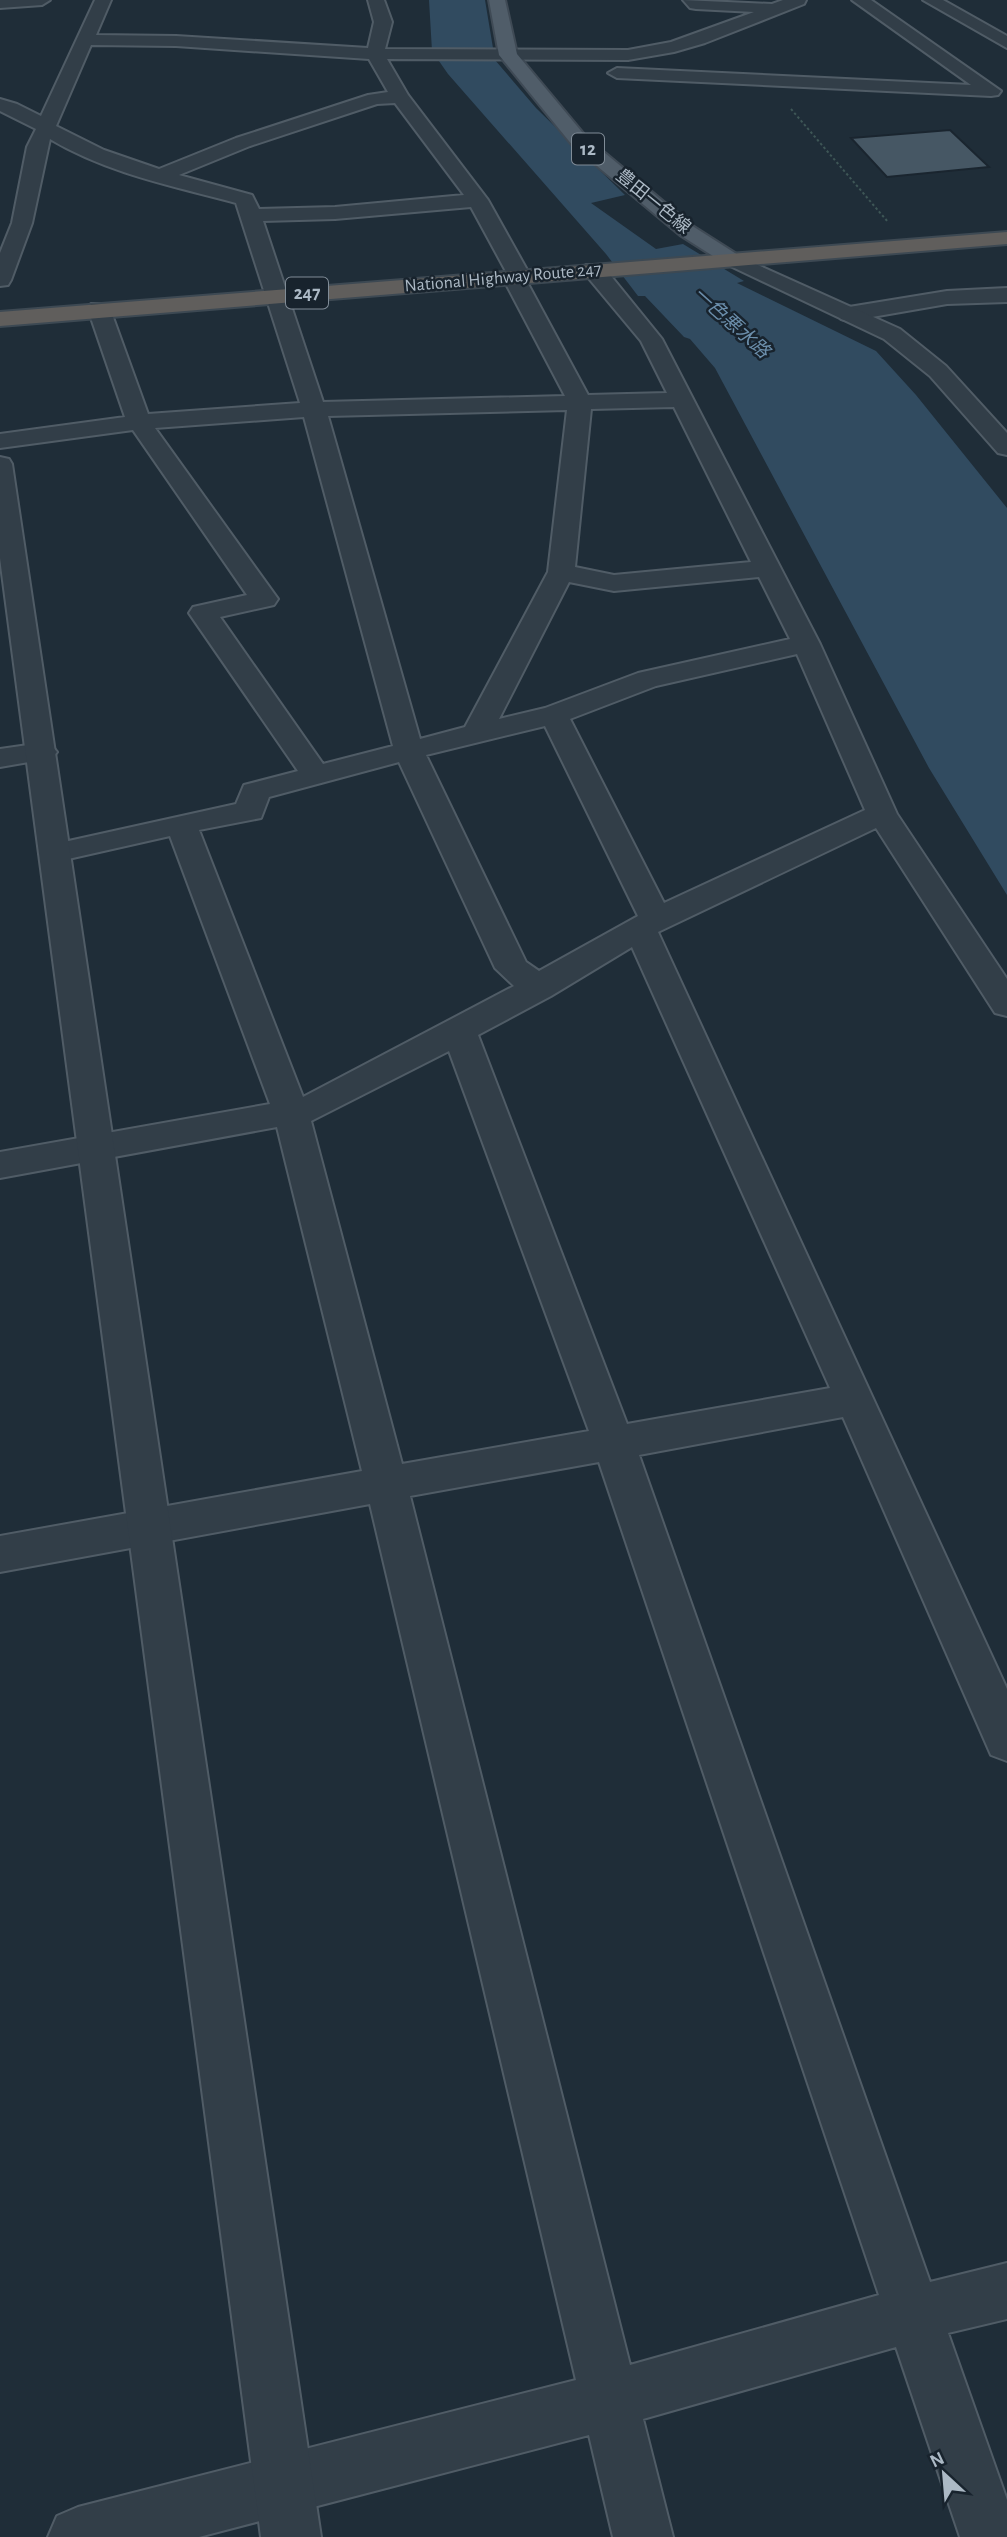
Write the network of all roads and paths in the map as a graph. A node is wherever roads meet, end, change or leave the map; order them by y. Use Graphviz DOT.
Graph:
graph roads {
  1 [pos="42,0"];
  2 [pos="103,0"];
  3 [pos="376,0"];
  4 [pos="496,0"];
  5 [pos="691,0"];
  6 [pos="799,0"];
  7 [pos="866,0"];
  8 [pos="931,0"];
  9 [pos="0,2"];
  10 [pos="779,8"];
  11 [pos="85,40"];
  12 [pos="1007,44"];
  13 [pos="983,47"];
  14 [pos="959,49"];
  15 [pos="935,51"];
  16 [pos="375,54"];
  17 [pos="508,60"];
  18 [pos="766,80"];
  19 [pos="991,91"];
  20 [pos="400,97"];
  21 [pos="1007,104"];
  22 [pos="0,105"];
  23 [pos="47,128"];
  24 [pos="157,177"];
  25 [pos="478,201"];
  26 [pos="251,216"];
  27 [pos="894,229"];
  28 [pos="1007,237"];
  29 [pos="720,260"];
  30 [pos="604,269"];
  31 [pos="520,277"];
  32 [pos="0,280"];
  33 [pos="1007,295"];
  34 [pos="279,296"];
  35 [pos="99,309"];
  36 [pos="849,314"];
  37 [pos="0,319"];
  38 [pos="682,400"];
  39 [pos="580,402"];
  40 [pos="314,409"];
  41 [pos="139,422"];
  42 [pos="0,441"];
  43 [pos="1007,448"];
  44 [pos="0,464"];
  45 [pos="768,568"];
  46 [pos="561,572"];
  47 [pos="806,644"];
  48 [pos="554,715"];
  49 [pos="477,733"];
  50 [pos="409,751"];
  51 [pos="42,752"];
  52 [pos="0,758"];
  53 [pos="314,774"];
  54 [pos="882,814"];
  55 [pos="181,824"];
  56 [pos="55,853"];
  57 [pos="648,924"];
  58 [pos="539,988"];
  59 [pos="1007,1006"];
  60 [pos="459,1031"];
  61 [pos="291,1113"];
  62 [pos="94,1147"];
  63 [pos="0,1166"];
  64 [pos="855,1399"];
  65 [pos="613,1441"];
  66 [pos="386,1484"];
  67 [pos="150,1528"];
  68 [pos="0,1554"];
  69 [pos="1007,1740"];
  70 [pos="1007,2291"];
  71 [pos="913,2313"];
  72 [pos="610,2400"];
  73 [pos="287,2512"];
  74 [pos="78,2537"];
  75 [pos="643,2537"];
  76 [pos="990,2537"];
  1 -- 9 [label="street"];
  2 -- 11 [label="street"];
  3 -- 16 [label="street"];
  4 -- 17 [label="main road, 豊田一色線 / 12"];
  5 -- 10 [label="street"];
  6 -- 10 [label="street"];
  7 -- 15 [label="street"];
  8 -- 12 [label="street"];
  10 -- 17 [label="street"];
  11 -- 16 [label="street"];
  11 -- 23 [label="street"];
  12 -- 13 [label="street"];
  14 -- 15 [label="street"];
  15 -- 19 [label="street"];
  16 -- 17 [label="street"];
  16 -- 20 [label="street"];
  17 -- 18 [label="street"];
  17 -- 29 [label="main road, 豊田一色線 / 12"];
  18 -- 19 [label="street"];
  18 -- 27 [label="path"];
  19 -- 21 [label="street"];
  20 -- 24 [label="street"];
  20 -- 25 [label="street"];
  22 -- 23 [label="street"];
  23 -- 24 [label="street"];
  23 -- 32 [label="street"];
  24 -- 26 [label="street"];
  25 -- 26 [label="street"];
  25 -- 31 [label="street"];
  26 -- 34 [label="street"];
  28 -- 29 [label="highway, National Highway Route 247 / 247"];
  29 -- 30 [label="highway, National Highway Route 247 / 247"];
  29 -- 36 [label="street"];
  30 -- 31 [label="highway, National Highway Route 247 / 247"];
  30 -- 38 [label="street"];
  31 -- 34 [label="highway, National Highway Route 247 / 247"];
  31 -- 39 [label="street"];
  33 -- 36 [label="street"];
  34 -- 35 [label="highway, National Highway Route 247 / 247"];
  34 -- 40 [label="street"];
  35 -- 37 [label="highway, National Highway Route 247 / 247"];
  35 -- 41 [label="street"];
  36 -- 43 [label="street"];
  38 -- 39 [label="street"];
  38 -- 45 [label="street"];
  39 -- 40 [label="street"];
  39 -- 46 [label="street"];
  40 -- 41 [label="street"];
  40 -- 50 [label="street"];
  41 -- 42 [label="street"];
  41 -- 53 [label="street"];
  44 -- 51 [label="street"];
  45 -- 46 [label="street"];
  45 -- 47 [label="street"];
  46 -- 49 [label="street"];
  47 -- 48 [label="street"];
  47 -- 54 [label="street"];
  48 -- 49 [label="street"];
  48 -- 57 [label="street"];
  49 -- 50 [label="street"];
  50 -- 53 [label="street"];
  50 -- 58 [label="street"];
  51 -- 52 [label="street"];
  51 -- 56 [label="street"];
  53 -- 55 [label="street"];
  54 -- 57 [label="street"];
  54 -- 59 [label="street"];
  55 -- 56 [label="street"];
  55 -- 61 [label="street"];
  56 -- 62 [label="street"];
  57 -- 58 [label="street"];
  57 -- 64 [label="street"];
  58 -- 60 [label="street"];
  60 -- 61 [label="street"];
  60 -- 65 [label="street"];
  61 -- 62 [label="street"];
  61 -- 66 [label="street"];
  62 -- 63 [label="street"];
  62 -- 67 [label="street"];
  64 -- 65 [label="street"];
  64 -- 69 [label="street"];
  65 -- 66 [label="street"];
  65 -- 71 [label="street"];
  66 -- 67 [label="street"];
  66 -- 72 [label="street"];
  67 -- 68 [label="street"];
  67 -- 73 [label="street"];
  70 -- 71 [label="street"];
  71 -- 72 [label="street"];
  71 -- 76 [label="street"];
  72 -- 73 [label="street"];
  72 -- 75 [label="street"];
  73 -- 74 [label="street"];
}
